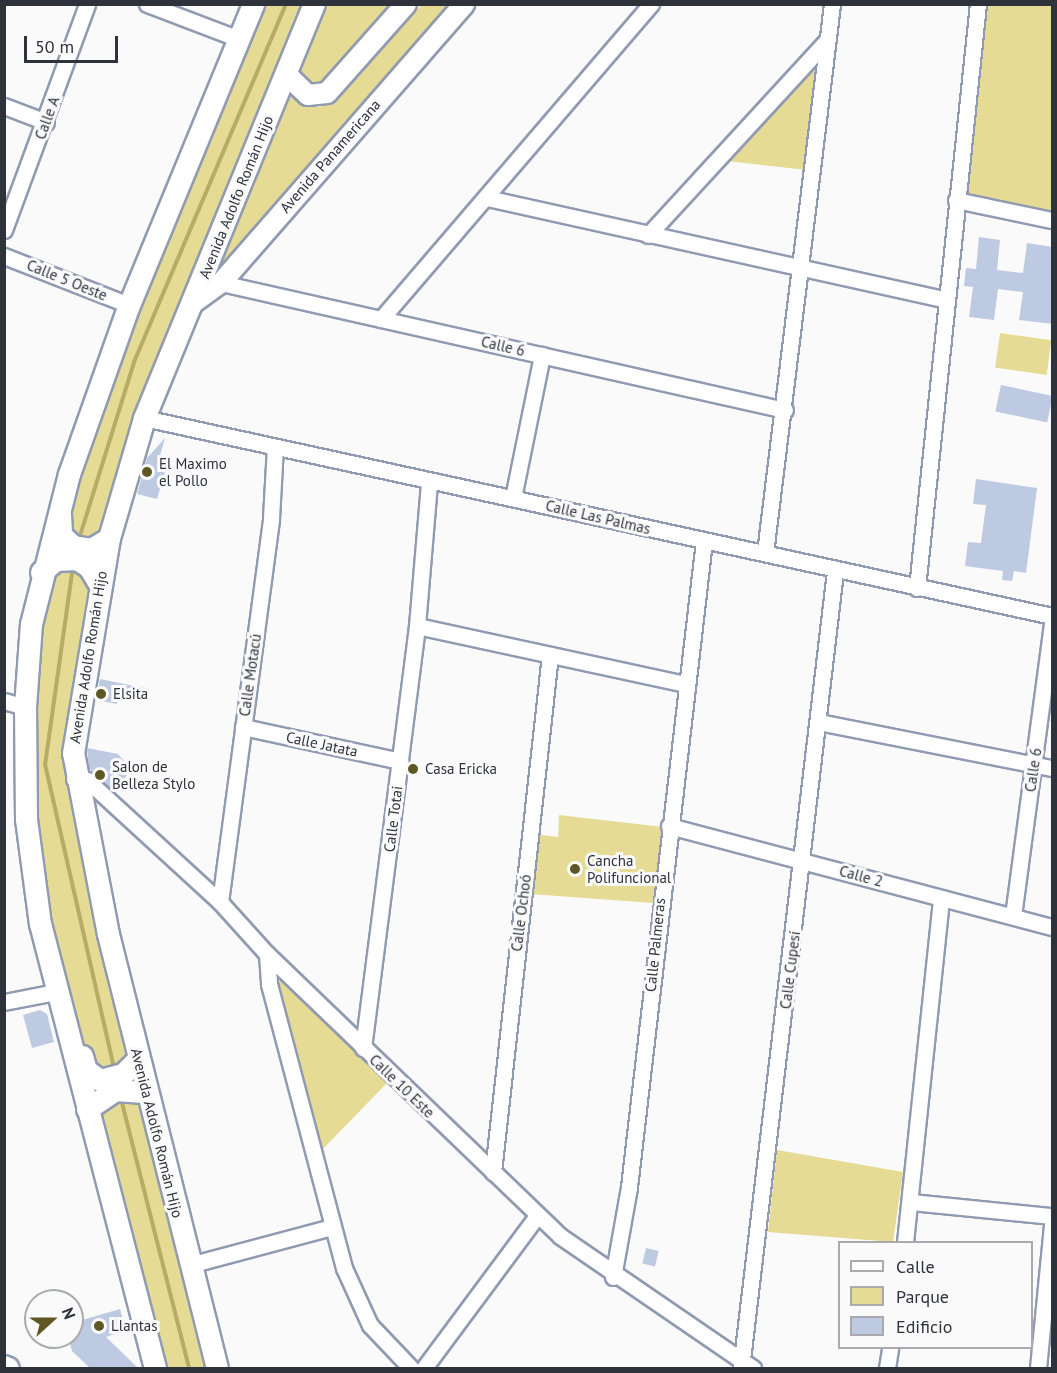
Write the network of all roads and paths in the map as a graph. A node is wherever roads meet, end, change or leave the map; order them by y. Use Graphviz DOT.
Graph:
graph roads {
  1 [pos="87,4"];
  2 [pos="147,4"];
  3 [pos="253,4"];
  4 [pos="314,4"];
  5 [pos="406,4"];
  6 [pos="464,4"];
  7 [pos="651,4"];
  8 [pos="832,4"];
  9 [pos="978,4"];
  10 [pos="239,39"];
  11 [pos="827,40"];
  12 [pos="286,74"];
  13 [pos="4,106"];
  14 [pos="46,122"];
  15 [pos="488,198"];
  16 [pos="956,200"];
  17 [pos="1053,220"];
  18 [pos="4,230"];
  19 [pos="648,235"];
  20 [pos="4,256"];
  21 [pos="800,272"];
  22 [pos="221,283"];
  23 [pos="947,300"];
  24 [pos="193,303"];
  25 [pos="129,305"];
  26 [pos="381,319"];
  27 [pos="542,355"];
  28 [pos="785,410"];
  29 [pos="144,418"];
  30 [pos="275,447"];
  31 [pos="69,474"];
  32 [pos="429,482"];
  33 [pos="513,498"];
  34 [pos="107,540"];
  35 [pos="704,541"];
  36 [pos="765,553"];
  37 [pos="45,568"];
  38 [pos="836,571"];
  39 [pos="98,581"];
  40 [pos="917,588"];
  41 [pos="1053,616"];
  42 [pos="1053,624"];
  43 [pos="417,626"];
  44 [pos="550,655"];
  45 [pos="685,684"];
  46 [pos="15,704"];
  47 [pos="819,722"];
  48 [pos="243,727"];
  49 [pos="400,761"];
  50 [pos="1034,764"];
  51 [pos="1053,768"];
  52 [pos="74,779"];
  53 [pos="669,826"];
  54 [pos="803,861"];
  55 [pos="941,898"];
  56 [pos="220,902"];
  57 [pos="1013,916"];
  58 [pos="40,924"];
  59 [pos="1053,927"];
  60 [pos="267,954"];
  61 [pos="56,992"];
  62 [pos="4,1002"];
  63 [pos="363,1048"];
  64 [pos="135,1063"];
  65 [pos="142,1090"];
  66 [pos="92,1104"];
  67 [pos="492,1172"];
  68 [pos="911,1202"];
  69 [pos="537,1216"];
  70 [pos="1053,1216"];
  71 [pos="1053,1224"];
  72 [pos="332,1227"];
  73 [pos="905,1241"];
  74 [pos="189,1265"];
  75 [pos="614,1277"];
  76 [pos="890,1349"];
  77 [pos="4,1366"];
  78 [pos="745,1366"];
  79 [pos="9,1368"];
  80 [pos="155,1368"];
  81 [pos="217,1368"];
  82 [pos="411,1368"];
  83 [pos="424,1368"];
  84 [pos="887,1368"];
  85 [pos="1038,1368"];
  1 -- 14 [label="street, Calle A"];
  2 -- 10 [label="street"];
  3 -- 10 [label="main road"];
  4 -- 12 [label="main road, Avenida Adolfo Román Hijo"];
  5 -- 12 [label="street"];
  6 -- 22 [label="street, Avenida Panamericana"];
  7 -- 15 [label="street"];
  8 -- 11 [label="street"];
  9 -- 16 [label="street"];
  10 -- 25 [label="main road"];
  11 -- 19 [label="street"];
  11 -- 21 [label="street"];
  12 -- 24 [label="main road, Avenida Adolfo Román Hijo"];
  13 -- 14 [label="street"];
  14 -- 18 [label="street, Calle A"];
  15 -- 19 [label="street"];
  15 -- 26 [label="street"];
  16 -- 17 [label="street"];
  16 -- 23 [label="street"];
  19 -- 21 [label="street"];
  20 -- 25 [label="street, Calle 5 Oeste"];
  21 -- 23 [label="street"];
  21 -- 28 [label="street"];
  22 -- 24 [label="street, Avenida Panamericana"];
  22 -- 26 [label="street, Calle 6"];
  23 -- 40 [label="street"];
  24 -- 29 [label="main road, Avenida Adolfo Román Hijo"];
  25 -- 31 [label="main road"];
  26 -- 27 [label="street, Calle 6"];
  27 -- 28 [label="street, Calle 6"];
  27 -- 33 [label="street"];
  28 -- 36 [label="street"];
  29 -- 30 [label="street, Calle Las Palmas"];
  29 -- 34 [label="main road, Avenida Adolfo Román Hijo"];
  30 -- 32 [label="street, Calle Las Palmas"];
  30 -- 48 [label="street, Calle Motacú"];
  31 -- 34 [label="main road"];
  31 -- 37 [label="main road"];
  32 -- 33 [label="street, Calle Las Palmas"];
  32 -- 43 [label="street, Calle Totai"];
  33 -- 35 [label="street, Calle Las Palmas"];
  34 -- 39 [label="main road, Avenida Adolfo Román Hijo"];
  35 -- 36 [label="street, Calle Las Palmas"];
  35 -- 45 [label="street, Calle Palmeras"];
  36 -- 38 [label="street, Calle Las Palmas"];
  37 -- 39 [label="main road"];
  37 -- 46 [label="main road"];
  38 -- 40 [label="street, Calle Las Palmas"];
  38 -- 47 [label="street, Calle Cupesí"];
  39 -- 52 [label="main road, Avenida Adolfo Román Hijo"];
  40 -- 41 [label="street, Calle Las Palmas"];
  42 -- 50 [label="street, Calle 6"];
  43 -- 44 [label="street"];
  43 -- 49 [label="street, Calle Totai"];
  44 -- 45 [label="street"];
  44 -- 67 [label="street, Calle Ochoó"];
  45 -- 53 [label="street, Calle Palmeras"];
  46 -- 58 [label="main road"];
  47 -- 50 [label="street"];
  47 -- 54 [label="street, Calle Cupesí"];
  48 -- 49 [label="street, Calle Jatata"];
  48 -- 56 [label="street, Calle Motacú"];
  49 -- 63 [label="street, Calle Totai"];
  50 -- 51 [label="street"];
  50 -- 57 [label="street, Calle 6"];
  52 -- 56 [label="street, Calle 10 Este"];
  52 -- 64 [label="main road, Avenida Adolfo Román Hijo"];
  53 -- 54 [label="street, Calle 2"];
  53 -- 75 [label="street, Calle Palmeras"];
  54 -- 55 [label="street, Calle 2"];
  54 -- 78 [label="street, Calle Cupesí"];
  55 -- 57 [label="street, Calle 2"];
  55 -- 68 [label="street"];
  56 -- 60 [label="street, Calle 10 Este"];
  57 -- 59 [label="street, Calle 2"];
  58 -- 61 [label="main road"];
  58 -- 64 [label="main road"];
  60 -- 63 [label="street, Calle 10 Este"];
  60 -- 72 [label="street"];
  61 -- 62 [label="street"];
  61 -- 66 [label="main road"];
  63 -- 67 [label="street, Calle 10 Este"];
  64 -- 65 [label="main road, Avenida Adolfo Román Hijo"];
  65 -- 66 [label="main road"];
  65 -- 74 [label="main road, Avenida Adolfo Román Hijo"];
  66 -- 80 [label="main road"];
  67 -- 69 [label="street, Calle 10 Este"];
  68 -- 70 [label="street"];
  68 -- 73 [label="street"];
  69 -- 75 [label="street, Calle 10 Este"];
  69 -- 83 [label="street"];
  71 -- 85 [label="street"];
  72 -- 74 [label="street"];
  72 -- 82 [label="street"];
  74 -- 81 [label="main road, Avenida Adolfo Román Hijo"];
  75 -- 78 [label="street, Calle 10 Este"];
  76 -- 84 [label="street"];
  77 -- 79 [label="street"];
}
